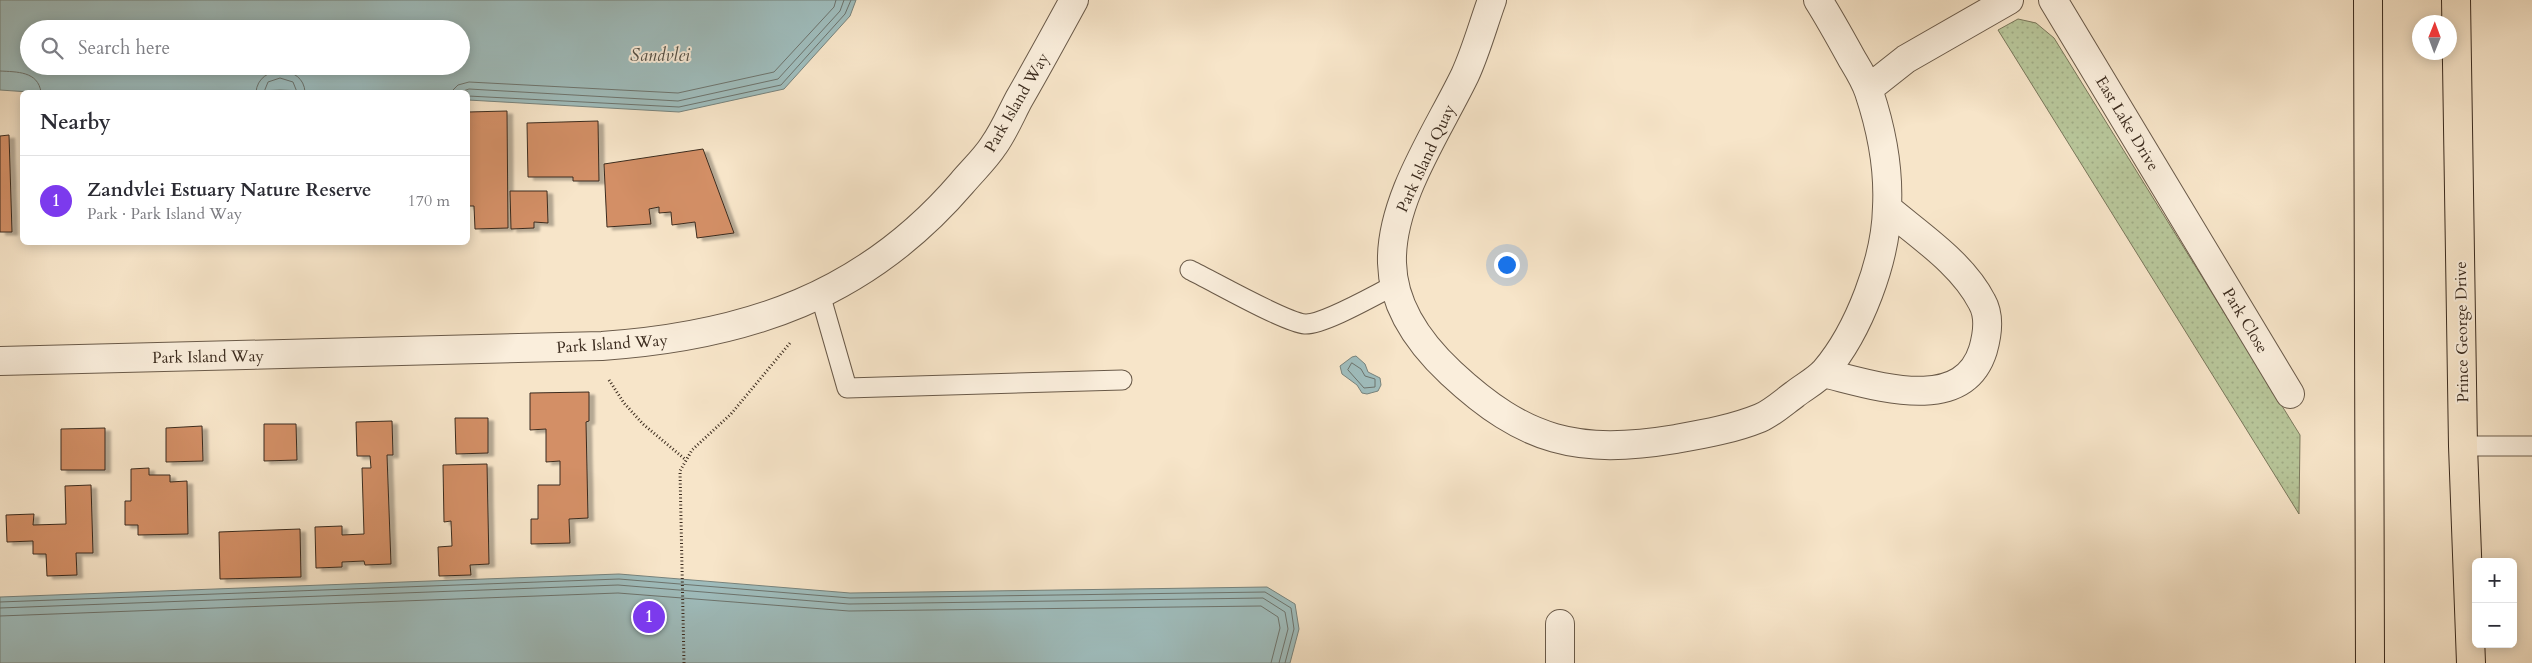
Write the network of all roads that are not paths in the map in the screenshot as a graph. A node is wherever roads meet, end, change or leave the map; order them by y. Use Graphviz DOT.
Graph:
graph roads {
  1 [pos="1074,0"];
  2 [pos="1492,0"];
  3 [pos="1818,0"];
  4 [pos="2009,0"];
  5 [pos="2053,0"];
  6 [pos="2368,0"];
  7 [pos="2456,0"];
  8 [pos="1868,89"];
  9 [pos="1887,208"];
  10 [pos="2202,246"];
  11 [pos="1190,270"];
  12 [pos="1393,286"];
  13 [pos="812,298"];
  14 [pos="0,362"];
  15 [pos="1823,373"];
  16 [pos="1122,380"];
  17 [pos="2290,394"];
  18 [pos="2463,446"];
  19 [pos="2532,446"];
  20 [pos="1560,624"];
  21 [pos="1560,663"];
  22 [pos="2370,663"];
  23 [pos="2471,663"];
  1 -- 13 [label="street, Park Island Way"];
  2 -- 12 [label="street, Park Island Quay"];
  3 -- 8 [label="street, Park Island Quay"];
  4 -- 8 [label="street"];
  5 -- 10 [label="street, East Lake Drive"];
  6 -- 22 [label="main road"];
  7 -- 18 [label="main road, Prince George Drive"];
  8 -- 9 [label="street, Park Island Quay"];
  9 -- 15 [label="street, Park Island Quay"];
  9 -- 15 [label="street"];
  10 -- 17 [label="street, Park Close"];
  11 -- 12 [label="lane"];
  12 -- 15 [label="street, Park Island Quay"];
  13 -- 14 [label="street, Park Island Way"];
  13 -- 16 [label="lane"];
  18 -- 19 [label="lane"];
  18 -- 23 [label="main road, Prince George Drive"];
  20 -- 21 [label="street"];
}
